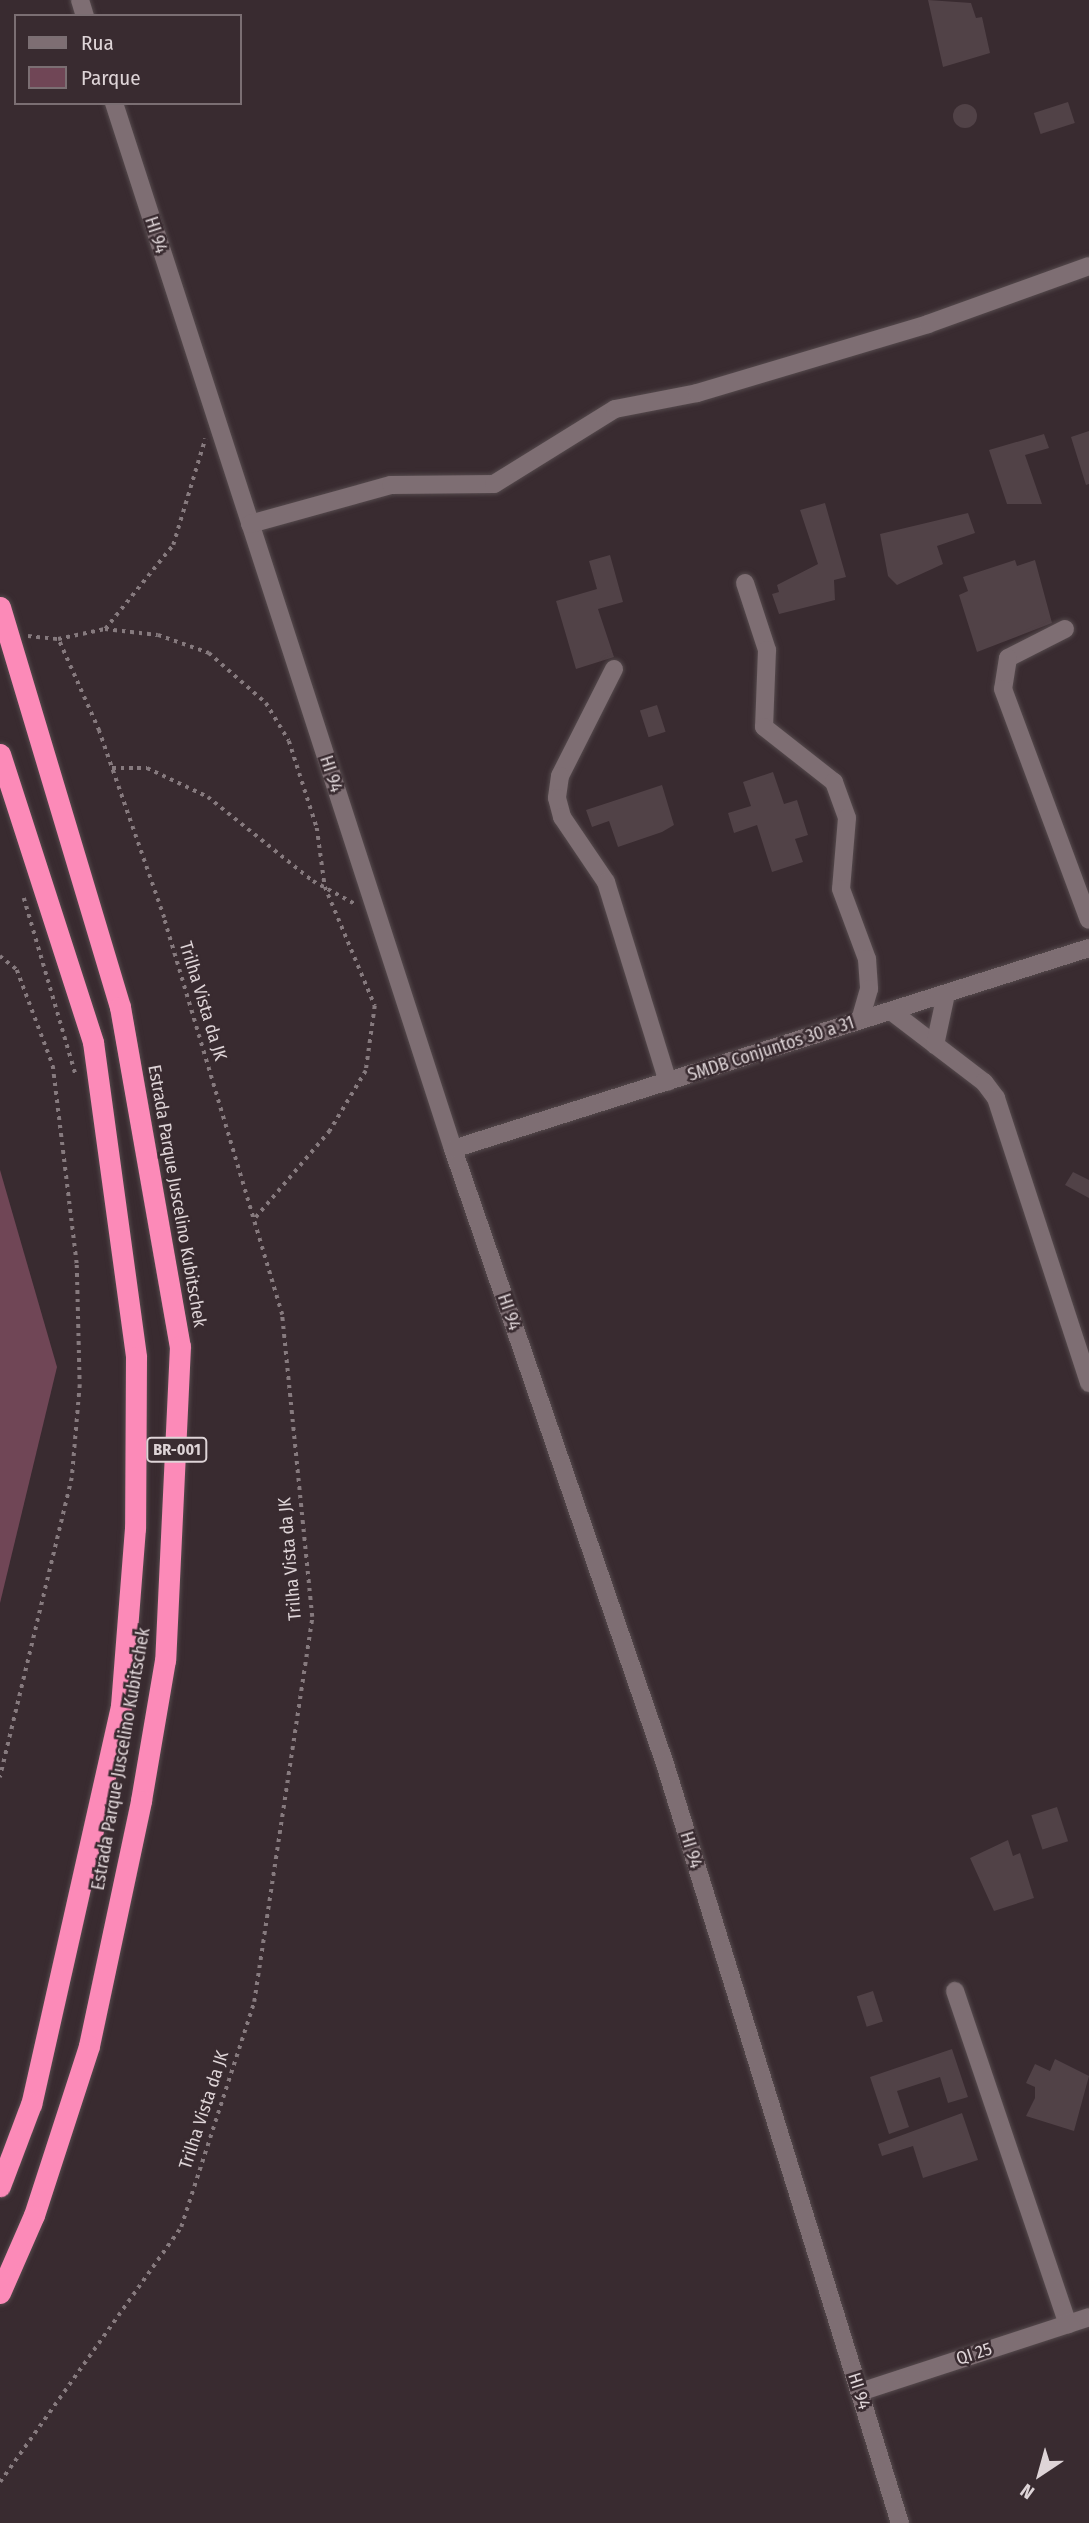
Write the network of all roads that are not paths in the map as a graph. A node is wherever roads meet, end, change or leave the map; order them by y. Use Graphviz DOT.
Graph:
graph roads {
  1 [pos="115,105"];
  2 [pos="1089,265"];
  3 [pos="250,524"];
  4 [pos="745,583"];
  5 [pos="0,607"];
  6 [pos="1065,629"];
  7 [pos="614,669"];
  8 [pos="0,754"];
  9 [pos="1089,920"];
  10 [pos="1089,948"];
  11 [pos="946,995"];
  12 [pos="891,1011"];
  13 [pos="860,1020"];
  14 [pos="935,1045"];
  15 [pos="668,1082"];
  16 [pos="453,1149"];
  17 [pos="1089,1383"];
  18 [pos="955,1991"];
  19 [pos="0,2186"];
  20 [pos="0,2293"];
  21 [pos="1089,2317"];
  22 [pos="1068,2324"];
  23 [pos="860,2392"];
  24 [pos="900,2523"];
  1 -- 3 [label="street, HI 94"];
  2 -- 3 [label="street"];
  3 -- 16 [label="street, HI 94"];
  4 -- 13 [label="street"];
  5 -- 20 [label="highway, Estrada Parque Juscelino Kubitschek / BR-001"];
  6 -- 9 [label="street"];
  7 -- 15 [label="street"];
  8 -- 19 [label="highway, Estrada Parque Juscelino Kubitschek / BR-001"];
  10 -- 11 [label="street, SMDB Conjuntos 30 a 31"];
  11 -- 12 [label="street, SMDB Conjuntos 30 a 31"];
  11 -- 14 [label="street"];
  12 -- 13 [label="street, SMDB Conjuntos 30 a 31"];
  12 -- 14 [label="street"];
  13 -- 15 [label="street, SMDB Conjuntos 30 a 31"];
  14 -- 17 [label="street"];
  15 -- 16 [label="street, SMDB Conjuntos 30 a 31"];
  16 -- 23 [label="street, HI 94"];
  18 -- 22 [label="street"];
  21 -- 22 [label="street, QI 25"];
  22 -- 23 [label="street, QI 25"];
  23 -- 24 [label="street, HI 94"];
}
